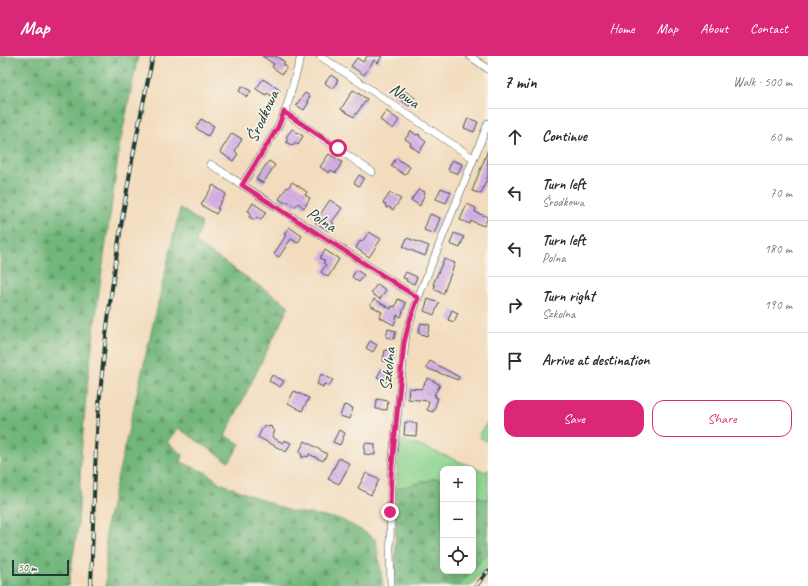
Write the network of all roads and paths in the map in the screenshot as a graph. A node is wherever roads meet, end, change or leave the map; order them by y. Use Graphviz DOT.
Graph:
graph roads {
  1 [pos="301,56"];
  2 [pos="320,56"];
  3 [pos="470,56"];
  4 [pos="488,69"];
  5 [pos="284,112"];
  6 [pos="488,123"];
  7 [pos="473,158"];
  8 [pos="210,164"];
  9 [pos="372,172"];
  10 [pos="242,185"];
  11 [pos="418,298"];
  12 [pos="391,586"];
  1 -- 5 [label="street, Środkowa"];
  2 -- 7 [label="street, Nowa"];
  3 -- 4 [label="street"];
  5 -- 9 [label="street"];
  5 -- 10 [label="street, Środkowa"];
  6 -- 7 [label="street, Szkolna"];
  7 -- 11 [label="street, Szkolna"];
  8 -- 10 [label="street, Polna"];
  10 -- 11 [label="street, Polna"];
  11 -- 12 [label="street, Szkolna"];
}
